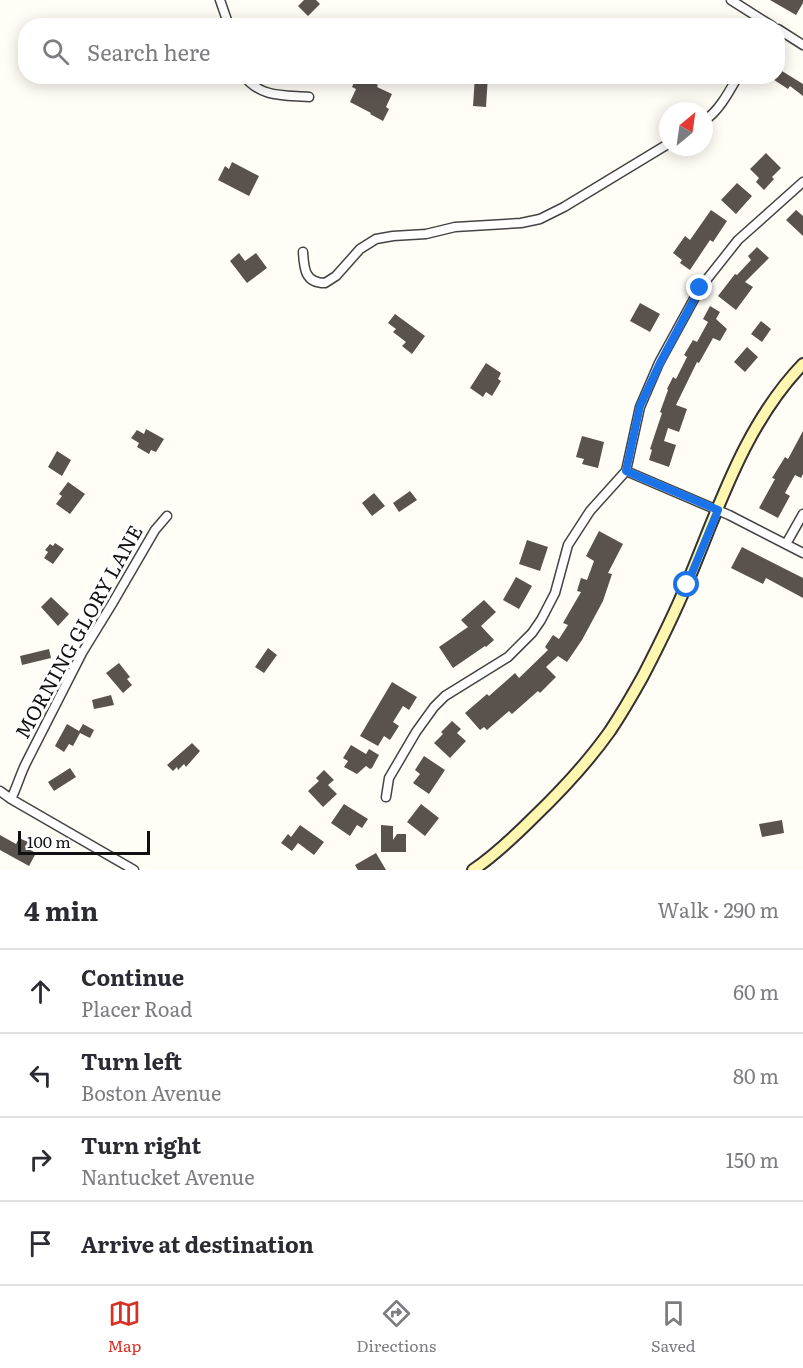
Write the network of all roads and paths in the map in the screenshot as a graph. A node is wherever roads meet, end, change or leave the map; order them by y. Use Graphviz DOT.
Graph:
graph roads {
  1 [pos="220,0"];
  2 [pos="731,0"];
  3 [pos="226,18"];
  4 [pos="759,18"];
  5 [pos="785,34"];
  6 [pos="803,45"];
  7 [pos="252,84"];
  8 [pos="733,84"];
  9 [pos="309,97"];
  10 [pos="713,114"];
  11 [pos="659,149"];
  12 [pos="803,182"];
  13 [pos="303,252"];
  14 [pos="803,364"];
  15 [pos="626,471"];
  16 [pos="718,510"];
  17 [pos="803,514"];
  18 [pos="167,516"];
  19 [pos="786,544"];
  20 [pos="803,553"];
  21 [pos="0,791"];
  22 [pos="386,797"];
  23 [pos="11,799"];
  24 [pos="476,869"];
  25 [pos="134,870"];
  1 -- 3 [label="street"];
  2 -- 4 [label="street"];
  5 -- 6 [label="street"];
  7 -- 9 [label="street"];
  8 -- 10 [label="street"];
  11 -- 13 [label="street"];
  12 -- 15 [label="street"];
  14 -- 16 [label="main road"];
  15 -- 16 [label="street"];
  15 -- 22 [label="street"];
  16 -- 19 [label="street"];
  16 -- 24 [label="main road"];
  17 -- 19 [label="street"];
  18 -- 23 [label="street, MORNING GLORY LANE"];
  19 -- 20 [label="street"];
  21 -- 23 [label="street"];
  23 -- 25 [label="street"];
}
